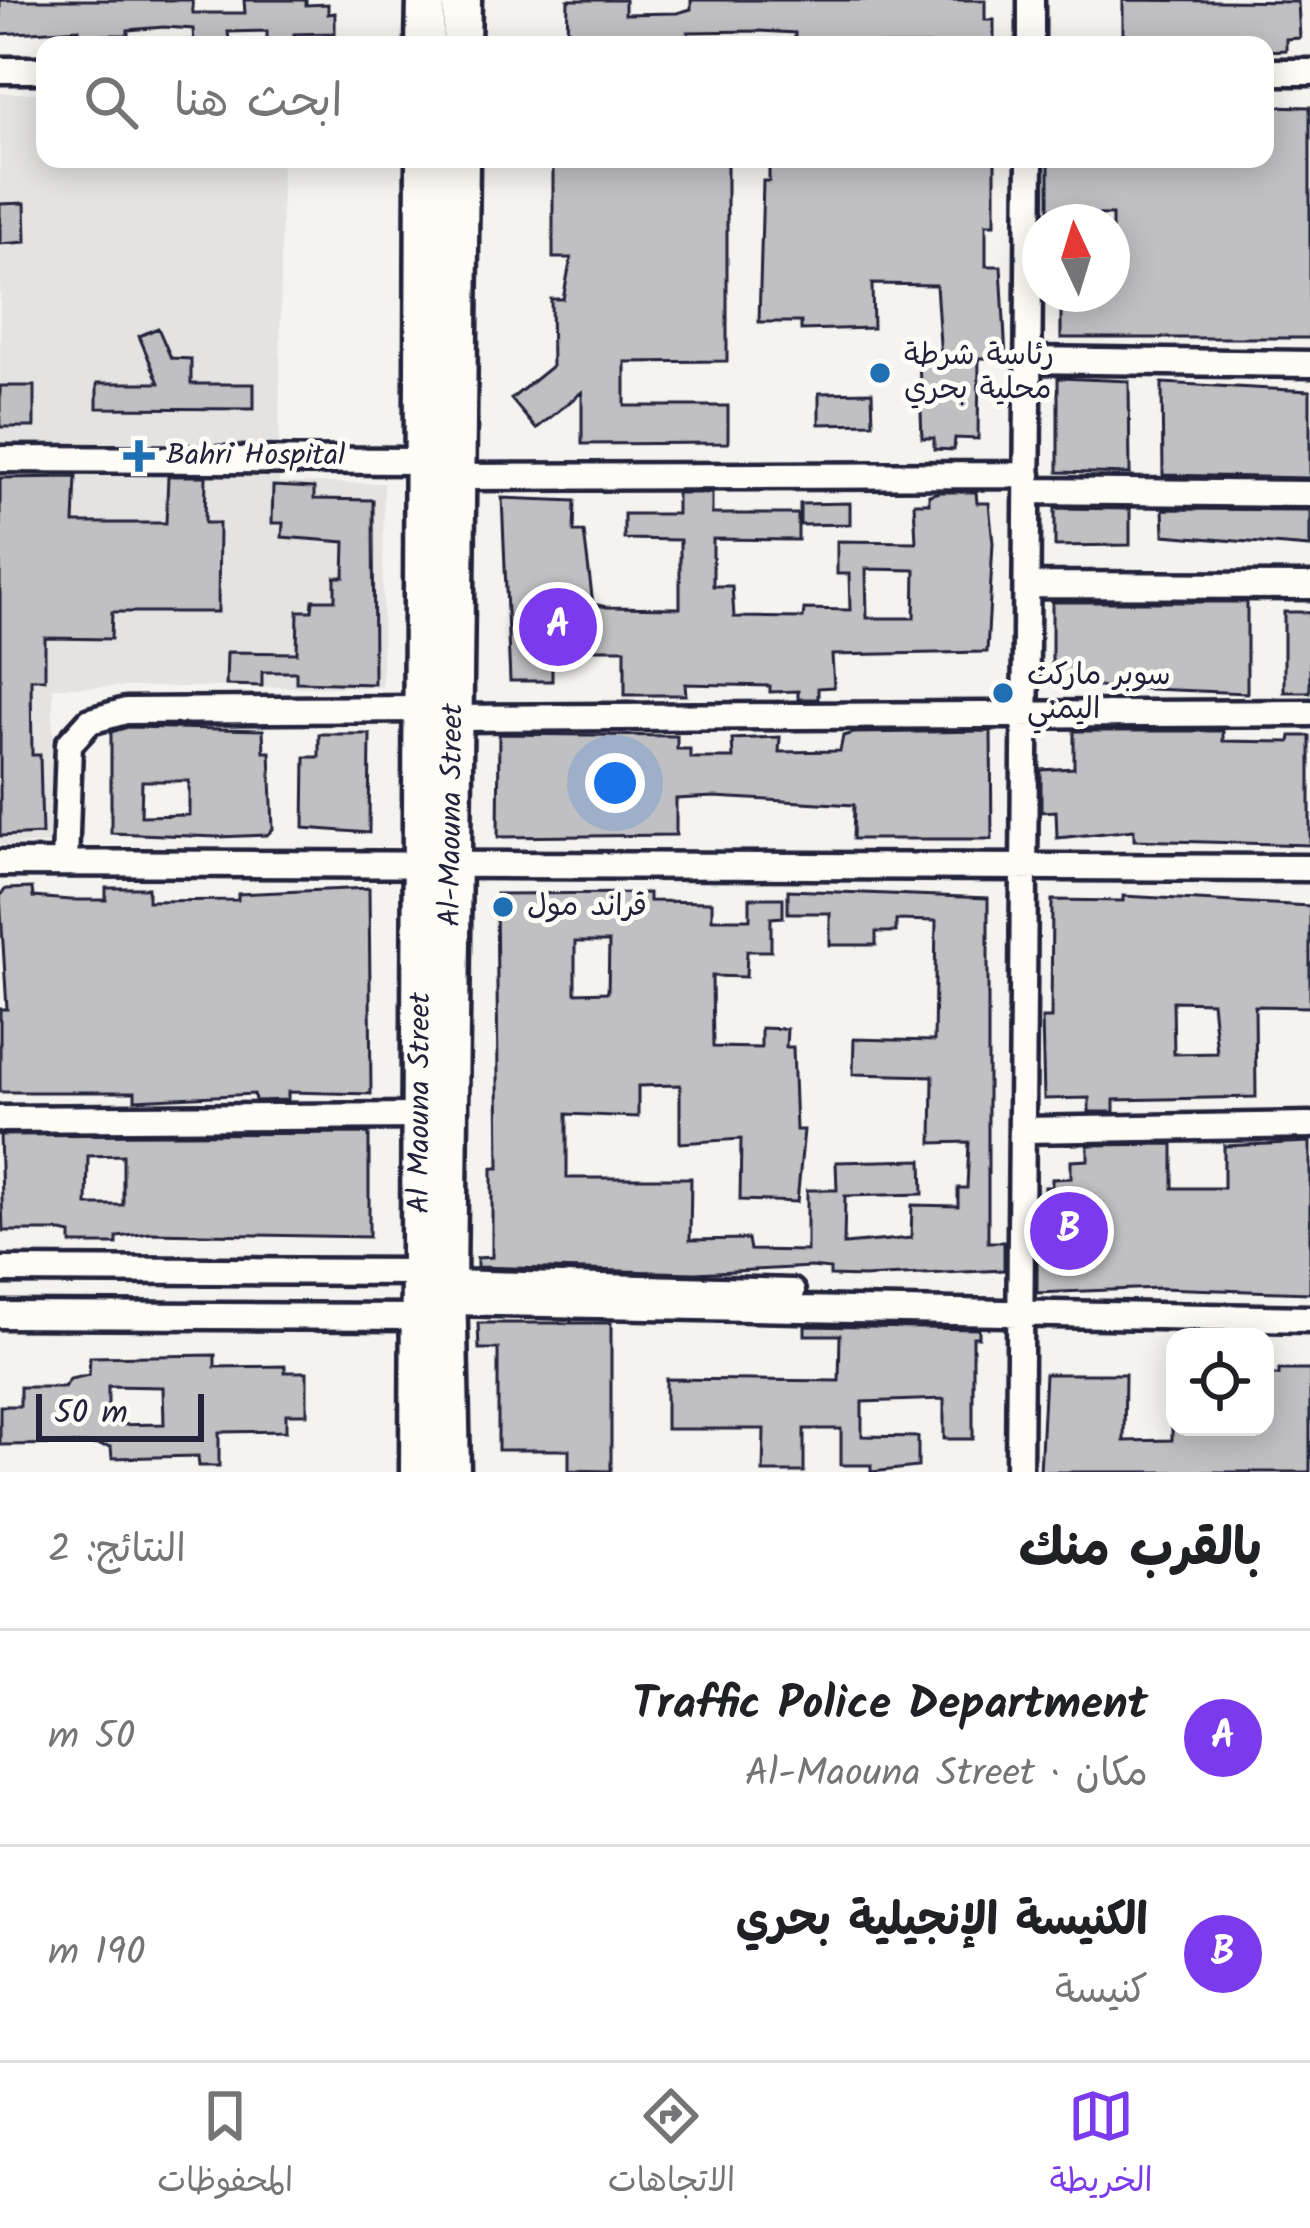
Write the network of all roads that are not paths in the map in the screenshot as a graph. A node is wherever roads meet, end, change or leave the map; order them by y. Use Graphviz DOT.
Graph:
graph roads {
  1 [pos="425,0"];
  2 [pos="462,0"];
  3 [pos="1031,0"];
  4 [pos="425,36"];
  5 [pos="461,36"];
  6 [pos="1031,36"];
  7 [pos="0,70"];
  8 [pos="36,70"];
  9 [pos="1274,72"];
  10 [pos="1310,72"];
  11 [pos="425,168"];
  12 [pos="459,168"];
  13 [pos="1030,168"];
  14 [pos="1029,360"];
  15 [pos="1310,364"];
  16 [pos="0,459"];
  17 [pos="440,469"];
  18 [pos="1028,483"];
  19 [pos="1310,494"];
  20 [pos="1028,585"];
  21 [pos="1310,586"];
  22 [pos="438,713"];
  23 [pos="1027,713"];
  24 [pos="1310,713"];
  25 [pos="0,863"];
  26 [pos="65,863"];
  27 [pos="436,867"];
  28 [pos="1310,868"];
  29 [pos="1026,871"];
  30 [pos="420,1116"];
  31 [pos="0,1120"];
  32 [pos="1310,1125"];
  33 [pos="1024,1130"];
  34 [pos="0,1270"];
  35 [pos="433,1293"];
  36 [pos="1020,1305"];
  37 [pos="1310,1305"];
  38 [pos="0,1315"];
  39 [pos="1310,1319"];
  40 [pos="419,1472"];
  41 [pos="451,1472"];
  42 [pos="1019,1472"];
  1 -- 4 [label="highway"];
  2 -- 5 [label="highway"];
  3 -- 6 [label="street"];
  7 -- 8 [label="street"];
  9 -- 10 [label="street"];
  11 -- 17 [label="highway, Al Maouna Street"];
  12 -- 17 [label="highway"];
  13 -- 14 [label="street"];
  14 -- 15 [label="street"];
  14 -- 18 [label="street"];
  16 -- 17 [label="street"];
  17 -- 18 [label="street"];
  17 -- 22 [label="highway, Al Maouna Street"];
  18 -- 19 [label="street"];
  18 -- 20 [label="street"];
  20 -- 21 [label="street"];
  20 -- 23 [label="street"];
  22 -- 23 [label="street"];
  22 -- 26 [label="street"];
  22 -- 27 [label="highway, Al Maouna Street"];
  23 -- 24 [label="street"];
  23 -- 29 [label="street"];
  25 -- 26 [label="street"];
  26 -- 27 [label="street"];
  27 -- 29 [label="street"];
  27 -- 30 [label="highway, Al Maouna Street"];
  27 -- 35 [label="highway, Al-Maouna Street"];
  28 -- 29 [label="street"];
  29 -- 33 [label="street"];
  30 -- 31 [label="street"];
  30 -- 35 [label="highway, Al Maouna Street"];
  32 -- 33 [label="street"];
  33 -- 36 [label="street"];
  34 -- 35 [label="street"];
  35 -- 36 [label="street"];
  35 -- 38 [label="street"];
  35 -- 40 [label="highway, Al Maouna Street"];
  35 -- 41 [label="highway, Al-Maouna Street"];
  36 -- 37 [label="street"];
  36 -- 39 [label="street"];
  36 -- 42 [label="street"];
}
